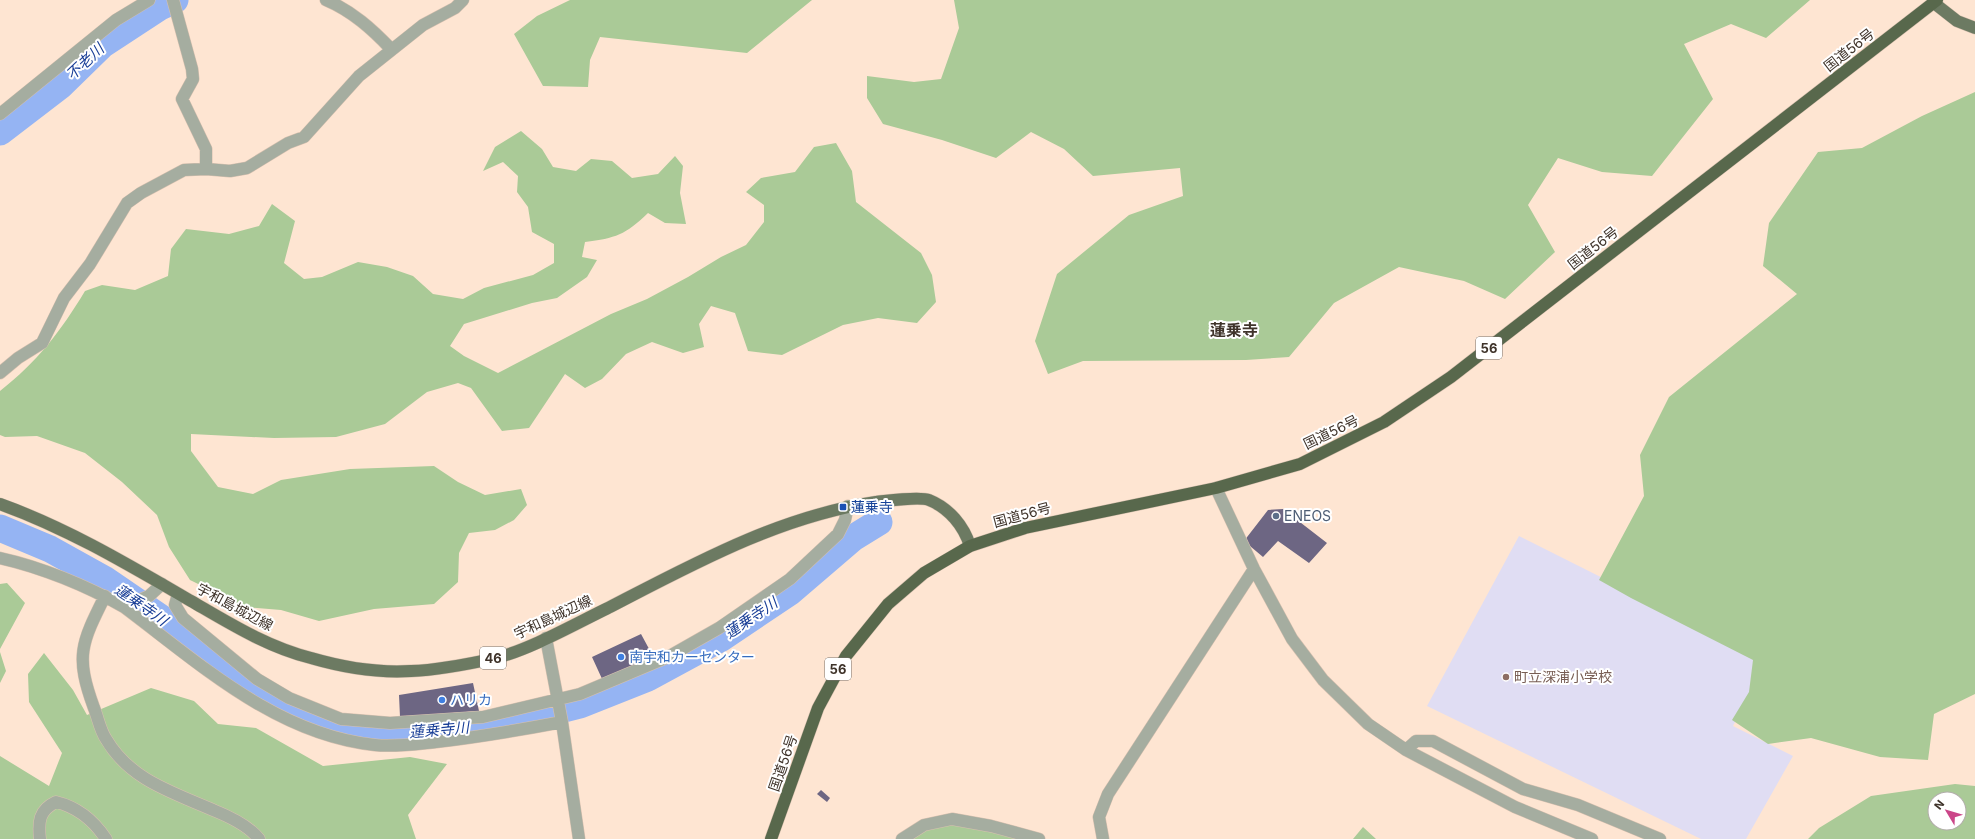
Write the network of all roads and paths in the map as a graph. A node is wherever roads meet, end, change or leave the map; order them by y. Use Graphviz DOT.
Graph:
graph roads {
  1 [pos="149,0"];
  2 [pos="173,0"];
  3 [pos="326,0"];
  4 [pos="463,0"];
  5 [pos="1936,1"];
  6 [pos="1975,28"];
  7 [pos="392,49"];
  8 [pos="0,114"];
  9 [pos="206,169"];
  10 [pos="0,373"];
  11 [pos="1216,488"];
  12 [pos="0,504"];
  13 [pos="848,506"];
  14 [pos="970,546"];
  15 [pos="0,558"];
  16 [pos="1254,569"];
  17 [pos="162,584"];
  18 [pos="178,594"];
  19 [pos="105,596"];
  20 [pos="124,607"];
  21 [pos="546,638"];
  22 [pos="557,699"];
  23 [pos="562,722"];
  24 [pos="1406,750"];
  25 [pos="40,839"];
  26 [pos="106,839"];
  27 [pos="259,839"];
  28 [pos="579,839"];
  29 [pos="772,839"];
  30 [pos="902,839"];
  31 [pos="1039,839"];
  32 [pos="1103,839"];
  33 [pos="1592,839"];
  34 [pos="1660,839"];
  1 -- 8 [label="street"];
  2 -- 9 [label="street"];
  3 -- 7 [label="street"];
  4 -- 7 [label="street"];
  5 -- 6 [label="main road"];
  5 -- 11 [label="highway, 国道56号 / 56"];
  7 -- 9 [label="street"];
  9 -- 10 [label="street"];
  11 -- 14 [label="highway, 国道56号 / 56"];
  11 -- 16 [label="street"];
  12 -- 17 [label="main road, 宇和島城辺線 / 46"];
  13 -- 14 [label="main road, 宇和島城辺線 / 46"];
  13 -- 21 [label="main road, 宇和島城辺線 / 46"];
  13 -- 22 [label="street"];
  14 -- 29 [label="highway, 国道56号 / 56"];
  15 -- 19 [label="street"];
  16 -- 24 [label="street"];
  16 -- 32 [label="street"];
  17 -- 18 [label="main road, 宇和島城辺線 / 46"];
  17 -- 20 [label="street"];
  18 -- 21 [label="main road, 宇和島城辺線 / 46"];
  18 -- 22 [label="street"];
  19 -- 20 [label="street"];
  19 -- 27 [label="street"];
  20 -- 23 [label="street"];
  21 -- 22 [label="street"];
  22 -- 23 [label="street"];
  23 -- 28 [label="street"];
  24 -- 33 [label="street"];
  24 -- 34 [label="street"];
  25 -- 26 [label="street"];
  30 -- 31 [label="street"];
}
